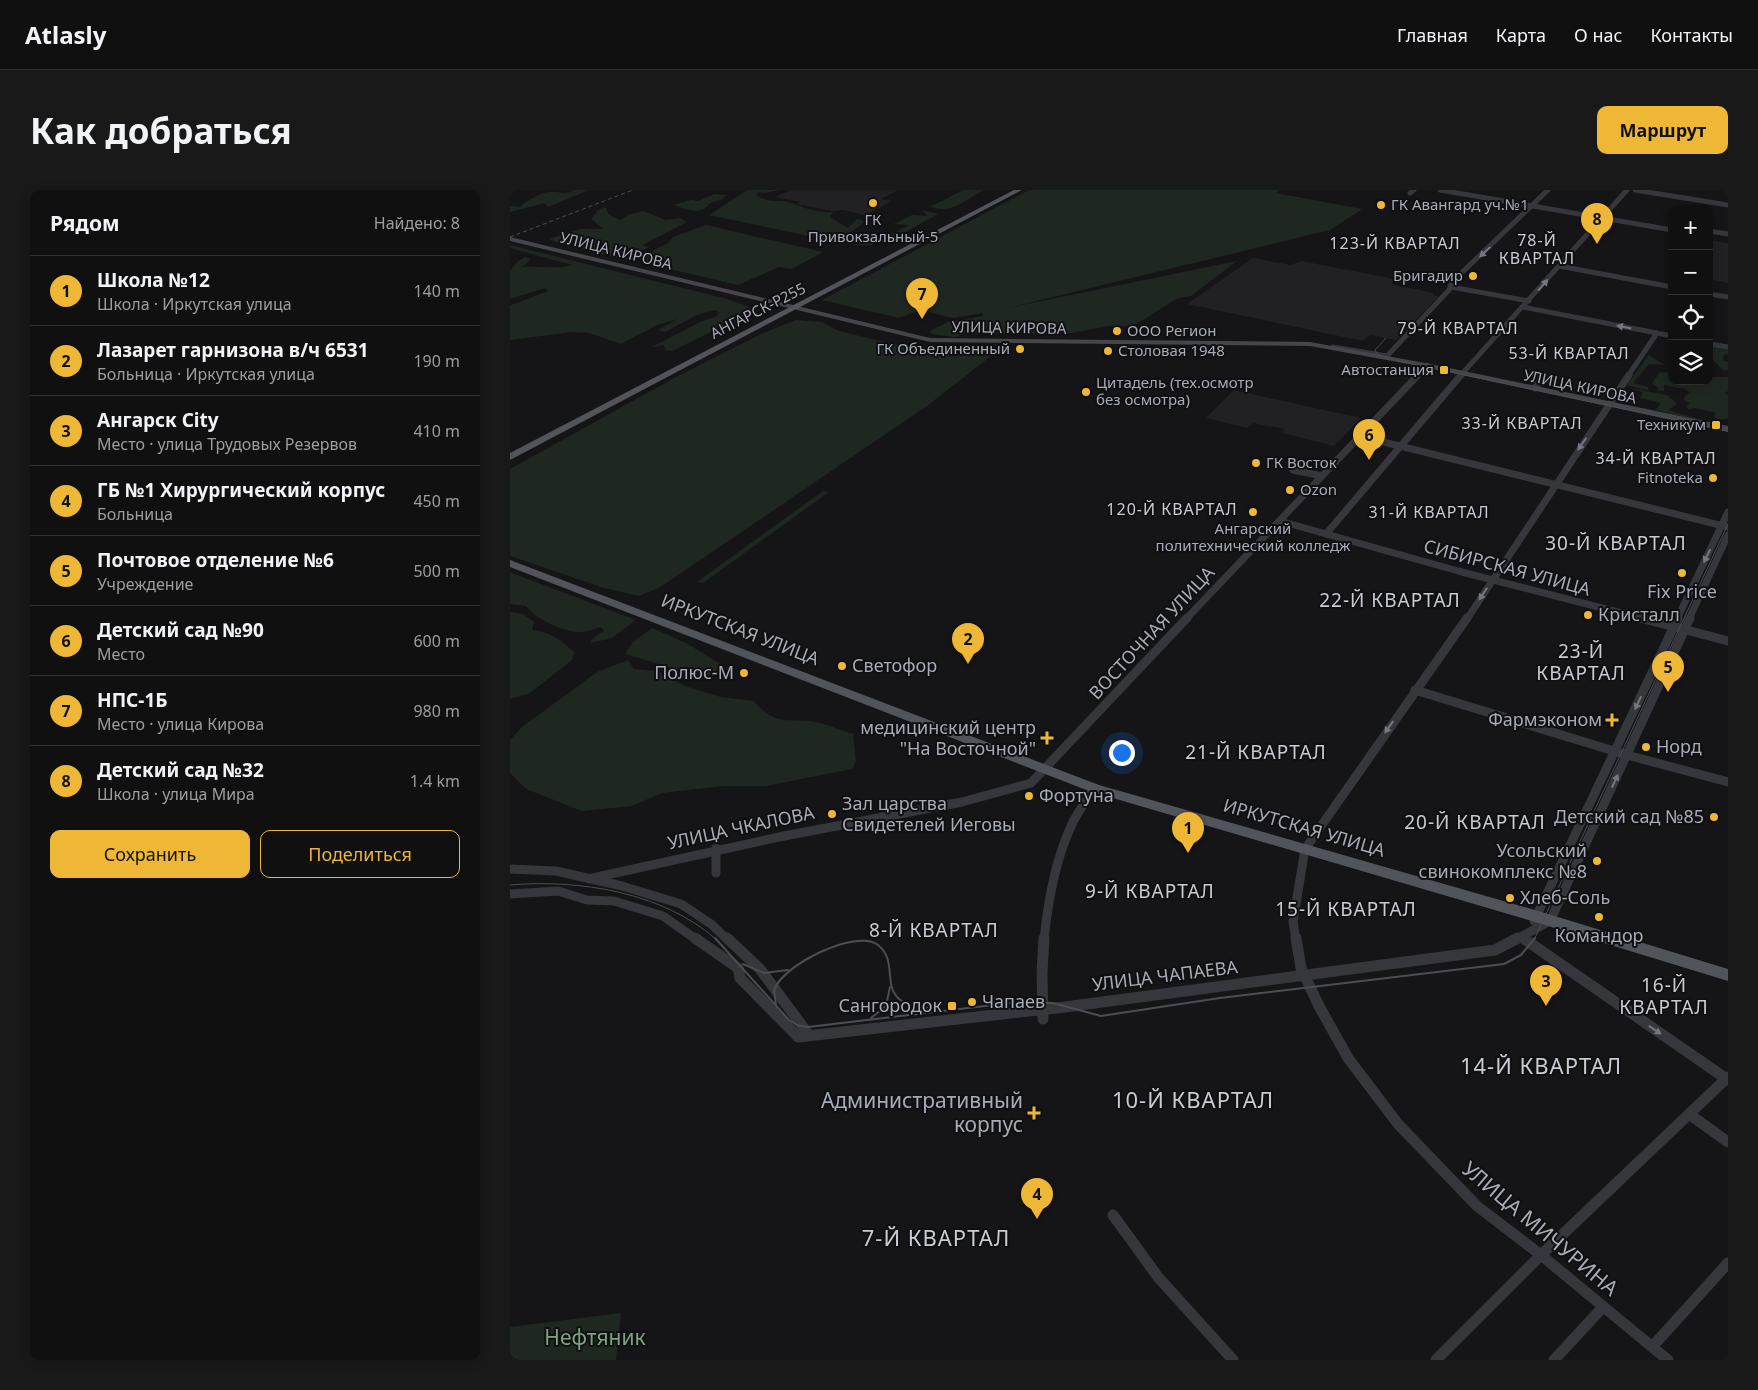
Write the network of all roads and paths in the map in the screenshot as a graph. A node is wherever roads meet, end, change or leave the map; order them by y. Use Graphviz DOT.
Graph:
graph roads {
  1 [pos="1019,190"];
  2 [pos="1440,190"];
  3 [pos="1548,190"];
  4 [pos="1627,190"];
  5 [pos="1635,190"];
  6 [pos="1728,204"];
  7 [pos="1533,206"];
  8 [pos="1604,216"];
  9 [pos="1668,224"];
  10 [pos="1668,229"];
  11 [pos="1713,232"];
  12 [pos="1713,236"];
  13 [pos="1727,237"];
  14 [pos="512,240"];
  15 [pos="1559,266"];
  16 [pos="1451,286"];
  17 [pos="1668,286"];
  18 [pos="1713,295"];
  19 [pos="1728,297"];
  20 [pos="1529,301"];
  21 [pos="1523,307"];
  22 [pos="795,308"];
  23 [pos="1658,333"];
  24 [pos="1668,335"];
  25 [pos="1310,344"];
  26 [pos="1713,345"];
  27 [pos="1728,347"];
  28 [pos="1389,358"];
  29 [pos="1426,366"];
  30 [pos="1462,374"];
  31 [pos="1542,378"];
  32 [pos="1535,388"];
  33 [pos="1609,405"];
  34 [pos="1728,431"];
  35 [pos="1359,436"];
  36 [pos="1402,446"];
  37 [pos="510,457"];
  38 [pos="1294,470"];
  39 [pos="1322,476"];
  40 [pos="1555,483"];
  41 [pos="1728,512"];
  42 [pos="1280,521"];
  43 [pos="1725,526"];
  44 [pos="1326,534"];
  45 [pos="1728,535"];
  46 [pos="510,563"];
  47 [pos="1493,580"];
  48 [pos="1673,627"];
  49 [pos="1686,630"];
  50 [pos="1728,641"];
  51 [pos="1415,690"];
  52 [pos="1616,752"];
  53 [pos="1627,755"];
  54 [pos="1043,770"];
  55 [pos="1728,782"];
  56 [pos="1094,788"];
  57 [pos="716,848"];
  58 [pos="1305,850"];
  59 [pos="510,869"];
  60 [pos="716,873"];
  61 [pos="588,879"];
  62 [pos="510,894"];
  63 [pos="1539,922"];
  64 [pos="1522,938"];
  65 [pos="1728,975"];
  66 [pos="1305,976"];
  67 [pos="1042,1014"];
  68 [pos="809,1035"];
  69 [pos="1727,1079"];
  70 [pos="1689,1114"];
  71 [pos="1728,1142"];
  72 [pos="1113,1215"];
  73 [pos="1542,1255"];
  74 [pos="1728,1262"];
  75 [pos="1603,1307"];
  76 [pos="1652,1347"];
  77 [pos="1233,1360"];
  78 [pos="1436,1360"];
  79 [pos="1554,1360"];
  80 [pos="1668,1360"];
  1 -- 22 [label="main road, АНГАРСК-Р255"];
  2 -- 7 [label="street"];
  3 -- 7 [label="street"];
  4 -- 8 [label="street"];
  5 -- 6 [label="street"];
  7 -- 8 [label="street"];
  7 -- 8 [label="street"];
  7 -- 16 [label="street, one-way"];
  8 -- 9 [label="street"];
  8 -- 10 [label="street"];
  8 -- 15 [label="street"];
  11 -- 13 [label="street"];
  12 -- 13 [label="street"];
  14 -- 22 [label="street, УЛИЦА КИРОВА"];
  15 -- 17 [label="street"];
  20 -- 15 [label="street, one-way"];
  16 -- 20 [label="street"];
  16 -- 28 [label="street"];
  18 -- 19 [label="street"];
  20 -- 21 [label="street"];
  23 -- 21 [label="street, one-way"];
  21 -- 30 [label="street"];
  22 -- 25 [label="street, УЛИЦА КИРОВА"];
  22 -- 37 [label="main road, АНГАРСК-Р255"];
  23 -- 24 [label="street"];
  23 -- 33 [label="street"];
  25 -- 28 [label="street, УЛИЦА КИРОВА"];
  25 -- 28 [label="street, УЛИЦА КИРОВА"];
  26 -- 27 [label="street"];
  28 -- 29 [label="street, УЛИЦА КИРОВА"];
  29 -- 30 [label="street, УЛИЦА КИРОВА"];
  29 -- 35 [label="street, ВОСТОЧНАЯ УЛИЦА"];
  30 -- 32 [label="street, УЛИЦА КИРОВА"];
  30 -- 33 [label="street, УЛИЦА КИРОВА"];
  30 -- 36 [label="street"];
  31 -- 32 [label="street"];
  32 -- 33 [label="street, УЛИЦА КИРОВА"];
  33 -- 34 [label="street, УЛИЦА КИРОВА"];
  33 -- 40 [label="street, one-way"];
  35 -- 36 [label="street"];
  35 -- 39 [label="street, ВОСТОЧНАЯ УЛИЦА"];
  36 -- 40 [label="street"];
  36 -- 44 [label="street"];
  38 -- 39 [label="street"];
  39 -- 42 [label="street, ВОСТОЧНАЯ УЛИЦА"];
  40 -- 43 [label="street"];
  40 -- 47 [label="street"];
  41 -- 43 [label="street"];
  42 -- 44 [label="street, СИБИРСКАЯ УЛИЦА"];
  42 -- 54 [label="street, ВОСТОЧНАЯ УЛИЦА"];
  43 -- 48 [label="street, one-way"];
  44 -- 47 [label="street, СИБИРСКАЯ УЛИЦА"];
  45 -- 49 [label="street"];
  46 -- 54 [label="main road, ИРКУТСКАЯ УЛИЦА"];
  47 -- 48 [label="street, СИБИРСКАЯ УЛИЦА"];
  47 -- 51 [label="street, one-way"];
  48 -- 49 [label="street, СИБИРСКАЯ УЛИЦА"];
  48 -- 52 [label="street, one-way"];
  49 -- 50 [label="street, СИБИРСКАЯ УЛИЦА"];
  49 -- 53 [label="street"];
  51 -- 52 [label="street"];
  51 -- 58 [label="street, one-way"];
  52 -- 53 [label="street"];
  52 -- 63 [label="street"];
  53 -- 55 [label="street"];
  63 -- 53 [label="street, one-way"];
  54 -- 56 [label="main road, ИРКУТСКАЯ УЛИЦА"];
  54 -- 57 [label="street, УЛИЦА ЧКАЛОВА"];
  56 -- 58 [label="main road, ИРКУТСКАЯ УЛИЦА"];
  56 -- 67 [label="street"];
  57 -- 60 [label="street"];
  57 -- 61 [label="street, УЛИЦА ЧКАЛОВА"];
  58 -- 63 [label="main road, ИРКУТСКАЯ УЛИЦА"];
  58 -- 66 [label="street, УЛИЦА МИЧУРИНА"];
  59 -- 61 [label="street"];
  61 -- 68 [label="street"];
  62 -- 68 [label="street, УЛИЦА ЧАПАЕВА"];
  63 -- 64 [label="street, УЛИЦА ЧАПАЕВА"];
  63 -- 65 [label="main road, ИРКУТСКАЯ УЛИЦА"];
  64 -- 66 [label="street, УЛИЦА ЧАПАЕВА"];
  64 -- 69 [label="street, one-way"];
  66 -- 67 [label="street, УЛИЦА ЧАПАЕВА"];
  66 -- 73 [label="street, УЛИЦА МИЧУРИНА"];
  67 -- 68 [label="street, УЛИЦА ЧАПАЕВА"];
  69 -- 70 [label="street"];
  70 -- 71 [label="street"];
  70 -- 73 [label="street"];
  72 -- 77 [label="street"];
  73 -- 75 [label="street, УЛИЦА МИЧУРИНА"];
  73 -- 78 [label="street"];
  74 -- 76 [label="street"];
  75 -- 76 [label="street, УЛИЦА МИЧУРИНА"];
  75 -- 79 [label="street"];
  76 -- 80 [label="street, УЛИЦА МИЧУРИНА"];
}
